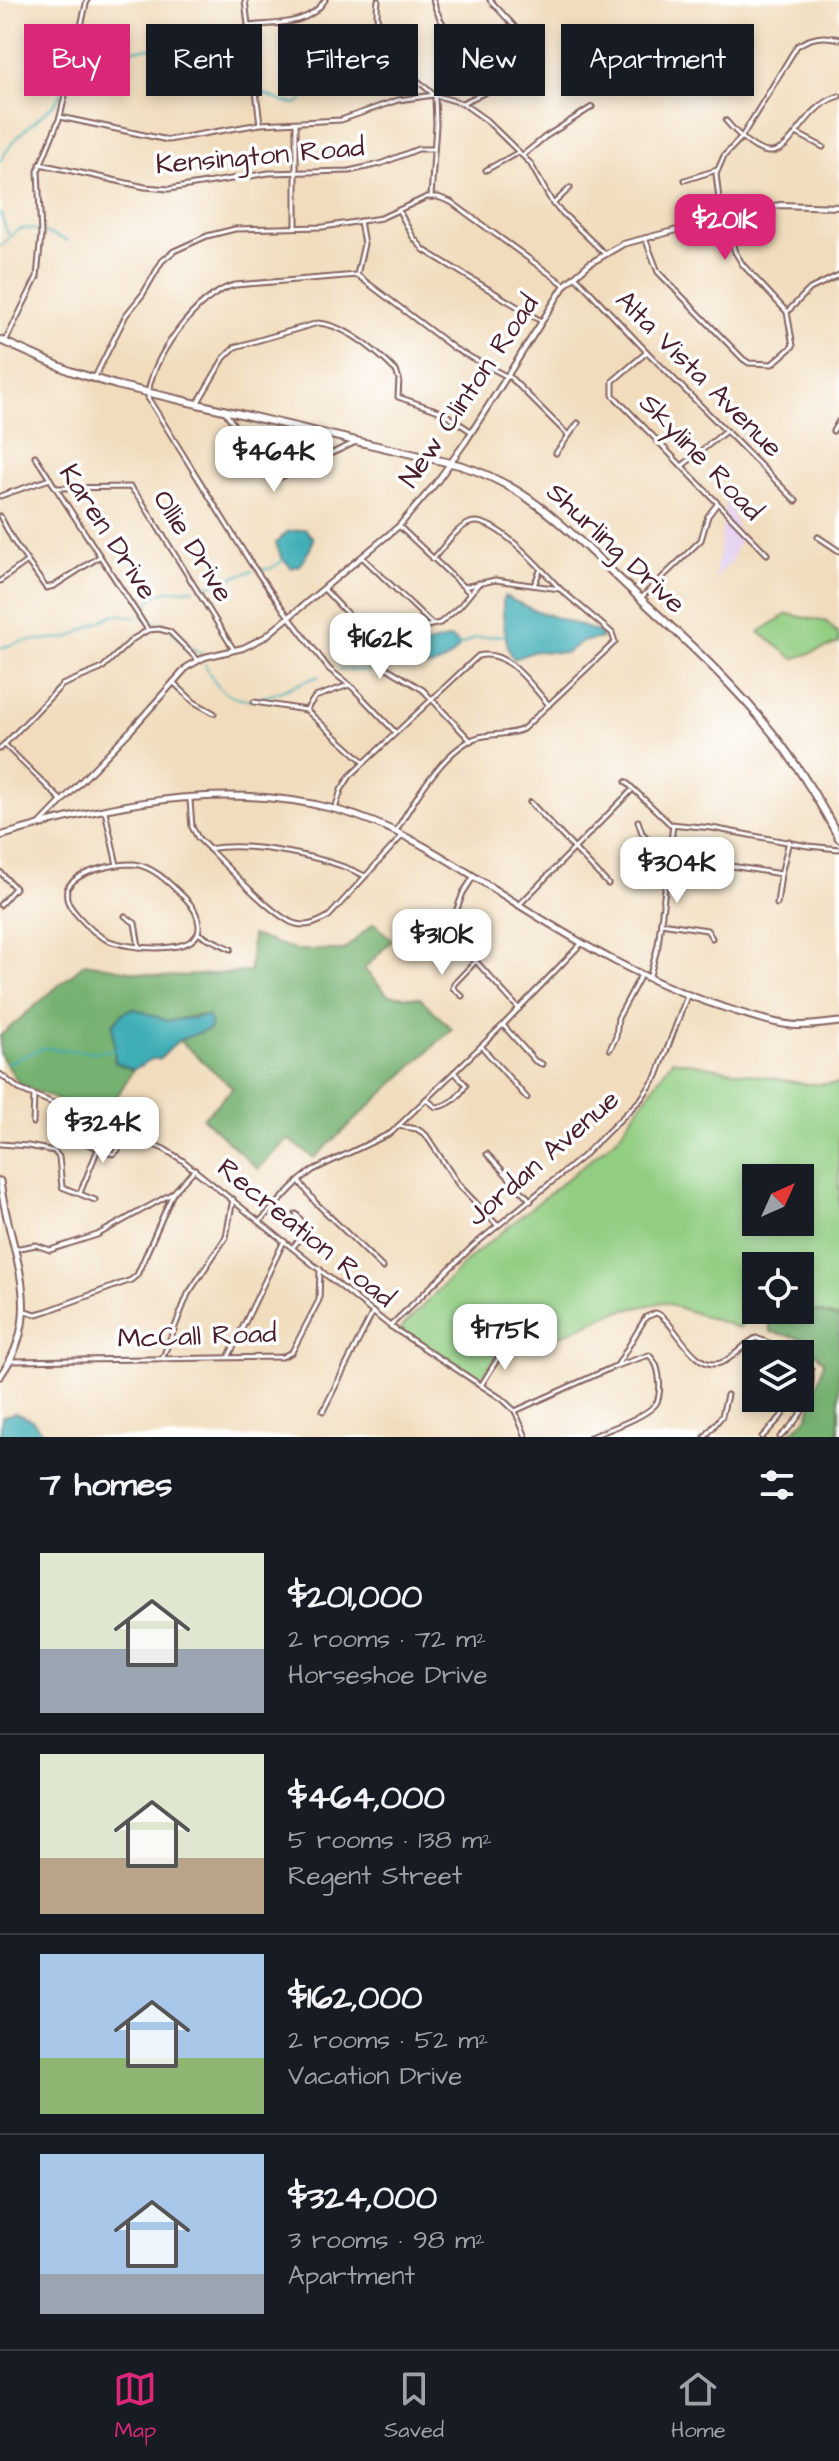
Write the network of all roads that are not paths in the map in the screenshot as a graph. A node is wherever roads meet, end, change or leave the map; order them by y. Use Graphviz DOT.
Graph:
graph roads {
  1 [pos="87,0"];
  2 [pos="245,0"];
  3 [pos="325,0"];
  4 [pos="378,0"];
  5 [pos="433,0"];
  6 [pos="490,0"];
  7 [pos="248,24"];
  8 [pos="262,24"];
  9 [pos="442,24"];
  10 [pos="512,24"];
  11 [pos="839,39"];
  12 [pos="434,95"];
  13 [pos="257,96"];
  14 [pos="434,96"];
  15 [pos="438,96"];
  16 [pos="477,96"];
  17 [pos="839,96"];
  18 [pos="462,103"];
  19 [pos="592,107"];
  20 [pos="60,117"];
  21 [pos="726,121"];
  22 [pos="260,124"];
  23 [pos="296,124"];
  24 [pos="798,134"];
  25 [pos="741,138"];
  26 [pos="823,147"];
  27 [pos="434,149"];
  28 [pos="521,154"];
  29 [pos="40,164"];
  30 [pos="486,170"];
  31 [pos="717,170"];
  32 [pos="296,173"];
  33 [pos="685,180"];
  34 [pos="570,188"];
  35 [pos="431,197"];
  36 [pos="553,204"];
  37 [pos="839,207"];
  38 [pos="399,211"];
  39 [pos="724,217"];
  40 [pos="360,221"];
  41 [pos="296,227"];
  42 [pos="645,238"];
  43 [pos="604,253"];
  44 [pos="357,275"];
  45 [pos="839,275"];
  46 [pos="575,276"];
  47 [pos="565,285"];
  48 [pos="787,312"];
  49 [pos="541,321"];
  50 [pos="2,341"];
  51 [pos="647,352"];
  52 [pos="508,376"];
  53 [pos="94,379"];
  54 [pos="148,393"];
  55 [pos="197,404"];
  56 [pos="224,410"];
  57 [pos="839,421"];
  58 [pos="578,423"];
  59 [pos="726,431"];
  60 [pos="833,431"];
  61 [pos="472,432"];
  62 [pos="569,436"];
  63 [pos="356,442"];
  64 [pos="556,453"];
  65 [pos="35,456"];
  66 [pos="449,463"];
  67 [pos="682,466"];
  68 [pos="50,479"];
  69 [pos="56,488"];
  70 [pos="0,496"];
  71 [pos="796,501"];
  72 [pos="717,504"];
  73 [pos="0,516"];
  74 [pos="399,526"];
  75 [pos="818,537"];
  76 [pos="839,551"];
  77 [pos="767,554"];
  78 [pos="100,557"];
  79 [pos="362,557"];
  80 [pos="433,559"];
  81 [pos="27,561"];
  82 [pos="541,570"];
  83 [pos="0,581"];
  84 [pos="479,583"];
  85 [pos="534,585"];
  86 [pos="464,587"];
  87 [pos="324,589"];
  88 [pos="560,589"];
  89 [pos="470,593"];
  90 [pos="640,599"];
  91 [pos="290,617"];
  92 [pos="433,625"];
  93 [pos="148,630"];
  94 [pos="371,639"];
  95 [pos="235,651"];
  96 [pos="198,660"];
  97 [pos="173,682"];
  98 [pos="349,685"];
  99 [pos="431,698"];
  100 [pos="254,702"];
  101 [pos="549,705"];
  102 [pos="306,710"];
  103 [pos="214,713"];
  104 [pos="395,732"];
  105 [pos="471,741"];
  106 [pos="4,744"];
  107 [pos="0,749"];
  108 [pos="364,762"];
  109 [pos="626,782"];
  110 [pos="632,791"];
  111 [pos="191,796"];
  112 [pos="61,800"];
  113 [pos="530,802"];
  114 [pos="335,809"];
  115 [pos="104,810"];
  116 [pos="638,821"];
  117 [pos="40,824"];
  118 [pos="673,825"];
  119 [pos="396,831"];
  120 [pos="403,835"];
  121 [pos="0,836"];
  122 [pos="839,838"];
  123 [pos="789,841"];
  124 [pos="209,849"];
  125 [pos="573,849"];
  126 [pos="839,849"];
  127 [pos="670,858"];
  128 [pos="117,865"];
  129 [pos="0,872"];
  130 [pos="781,874"];
  131 [pos="474,876"];
  132 [pos="367,877"];
  133 [pos="608,884"];
  134 [pos="777,904"];
  135 [pos="0,905"];
  136 [pos="519,905"];
  137 [pos="125,916"];
  138 [pos="661,923"];
  139 [pos="399,924"];
  140 [pos="445,927"];
  141 [pos="198,933"];
  142 [pos="712,938"];
  143 [pos="581,942"];
  144 [pos="139,947"];
  145 [pos="231,949"];
  146 [pos="476,961"];
  147 [pos="641,975"];
  148 [pos="649,979"];
  149 [pos="462,996"];
  150 [pos="687,996"];
  151 [pos="519,1009"];
  152 [pos="839,1022"];
  153 [pos="503,1025"];
  154 [pos="481,1046"];
  155 [pos="610,1049"];
  156 [pos="542,1064"];
  157 [pos="454,1072"];
  158 [pos="0,1074"];
  159 [pos="34,1095"];
  160 [pos="527,1098"];
  161 [pos="426,1099"];
  162 [pos="33,1123"];
  163 [pos="398,1126"];
  164 [pos="61,1133"];
  165 [pos="125,1134"];
  166 [pos="0,1144"];
  167 [pos="98,1149"];
  168 [pos="487,1154"];
  169 [pos="195,1169"];
  170 [pos="0,1181"];
  171 [pos="299,1181"];
  172 [pos="80,1193"];
  173 [pos="173,1193"];
  174 [pos="233,1199"];
  175 [pos="95,1200"];
  176 [pos="531,1201"];
  177 [pos="296,1214"];
  178 [pos="260,1221"];
  179 [pos="497,1225"];
  180 [pos="284,1240"];
  181 [pos="293,1247"];
  182 [pos="14,1249"];
  183 [pos="383,1268"];
  184 [pos="320,1269"];
  185 [pos="25,1311"];
  186 [pos="373,1312"];
  187 [pos="390,1326"];
  188 [pos="505,1347"];
  189 [pos="742,1348"];
  190 [pos="229,1356"];
  191 [pos="163,1357"];
  192 [pos="12,1361"];
  193 [pos="617,1365"];
  194 [pos="0,1376"];
  195 [pos="482,1384"];
  196 [pos="727,1395"];
  197 [pos="323,1411"];
  198 [pos="515,1411"];
  199 [pos="785,1412"];
  200 [pos="801,1412"];
  201 [pos="526,1437"];
  202 [pos="590,1437"];
  203 [pos="705,1437"];
  204 [pos="762,1437"];
  205 [pos="780,1437"];
  1 -- 20 [label="street"];
  2 -- 7 [label="street"];
  3 -- 8 [label="street"];
  4 -- 12 [label="street"];
  5 -- 9 [label="street"];
  6 -- 10 [label="street"];
  11 -- 25 [label="street"];
  12 -- 23 [label="street"];
  13 -- 22 [label="street"];
  14 -- 27 [label="street"];
  15 -- 18 [label="street"];
  16 -- 18 [label="street"];
  17 -- 24 [label="street"];
  18 -- 28 [label="street"];
  19 -- 28 [label="street"];
  20 -- 22 [label="street"];
  20 -- 29 [label="street"];
  21 -- 25 [label="street"];
  22 -- 23 [label="street"];
  23 -- 32 [label="street"];
  24 -- 25 [label="street"];
  24 -- 26 [label="street"];
  25 -- 31 [label="street"];
  27 -- 32 [label="street, Kensington Road"];
  27 -- 35 [label="street"];
  28 -- 30 [label="street"];
  28 -- 36 [label="street"];
  29 -- 32 [label="street, Kensington Road"];
  29 -- 50 [label="street"];
  31 -- 33 [label="street"];
  31 -- 39 [label="street"];
  32 -- 41 [label="street"];
  34 -- 36 [label="street"];
  35 -- 38 [label="street"];
  35 -- 47 [label="street"];
  36 -- 43 [label="street"];
  37 -- 39 [label="street, New Clinton Road"];
  38 -- 40 [label="street"];
  38 -- 49 [label="street"];
  39 -- 42 [label="street, New Clinton Road"];
  39 -- 48 [label="street"];
  40 -- 41 [label="street"];
  40 -- 44 [label="street"];
  41 -- 53 [label="street"];
  42 -- 43 [label="street, New Clinton Road"];
  42 -- 48 [label="street"];
  43 -- 46 [label="street, New Clinton Road"];
  44 -- 52 [label="street"];
  44 -- 54 [label="street"];
  45 -- 48 [label="street"];
  46 -- 47 [label="street, New Clinton Road"];
  46 -- 51 [label="street, Alta Vista Avenue"];
  47 -- 49 [label="street, New Clinton Road"];
  49 -- 52 [label="street, New Clinton Road"];
  50 -- 53 [label="main road, Shurling Drive"];
  51 -- 59 [label="street, Alta Vista Avenue"];
  51 -- 67 [label="street, Skyline Road"];
  52 -- 61 [label="street, New Clinton Road"];
  52 -- 62 [label="street"];
  53 -- 54 [label="main road, Shurling Drive"];
  54 -- 55 [label="main road, Shurling Drive"];
  54 -- 91 [label="street"];
  55 -- 56 [label="main road, Shurling Drive"];
  55 -- 61 [label="street"];
  56 -- 63 [label="main road, Shurling Drive"];
  56 -- 63 [label="street"];
  57 -- 60 [label="street"];
  58 -- 62 [label="street"];
  59 -- 67 [label="street"];
  59 -- 71 [label="street, Alta Vista Avenue"];
  61 -- 66 [label="street, New Clinton Road"];
  62 -- 64 [label="street"];
  63 -- 66 [label="main road, Shurling Drive"];
  65 -- 68 [label="street, Karen Drive"];
  66 -- 74 [label="street, New Clinton Road"];
  66 -- 90 [label="main road, Shurling Drive"];
  67 -- 72 [label="street, Skyline Road"];
  68 -- 69 [label="street, Karen Drive"];
  68 -- 70 [label="street"];
  69 -- 78 [label="street, Karen Drive"];
  69 -- 95 [label="street, Ollie Drive"];
  72 -- 77 [label="street, Skyline Road"];
  72 -- 90 [label="street"];
  73 -- 81 [label="street"];
  74 -- 79 [label="street, New Clinton Road"];
  74 -- 80 [label="street"];
  75 -- 76 [label="street"];
  78 -- 81 [label="street"];
  78 -- 93 [label="street, Karen Drive"];
  79 -- 87 [label="street, New Clinton Road"];
  79 -- 92 [label="street"];
  80 -- 82 [label="street"];
  80 -- 86 [label="street"];
  81 -- 83 [label="street"];
  82 -- 85 [label="street"];
  82 -- 88 [label="street"];
  84 -- 85 [label="street"];
  84 -- 86 [label="street"];
  84 -- 89 [label="street"];
  85 -- 88 [label="street"];
  86 -- 89 [label="street"];
  87 -- 91 [label="street, New Clinton Road"];
  87 -- 94 [label="street"];
  88 -- 101 [label="street"];
  89 -- 92 [label="street"];
  90 -- 122 [label="main road, Shurling Drive"];
  91 -- 95 [label="street, New Clinton Road"];
  91 -- 98 [label="street"];
  92 -- 94 [label="street"];
  93 -- 96 [label="street"];
  93 -- 106 [label="street"];
  94 -- 99 [label="street"];
  95 -- 96 [label="street, New Clinton Road"];
  96 -- 97 [label="street, New Clinton Road"];
  97 -- 103 [label="street"];
  97 -- 112 [label="street, New Clinton Road"];
  98 -- 102 [label="street"];
  98 -- 104 [label="street"];
  99 -- 101 [label="street"];
  99 -- 104 [label="street"];
  99 -- 105 [label="street"];
  100 -- 102 [label="street"];
  101 -- 105 [label="street"];
  102 -- 108 [label="street"];
  104 -- 108 [label="street"];
  105 -- 119 [label="street"];
  106 -- 107 [label="street"];
  106 -- 112 [label="street"];
  108 -- 114 [label="street"];
  109 -- 110 [label="street"];
  110 -- 118 [label="street"];
  110 -- 125 [label="street"];
  111 -- 114 [label="main road"];
  111 -- 115 [label="main road"];
  111 -- 124 [label="street"];
  112 -- 117 [label="street, New Clinton Road"];
  113 -- 125 [label="street"];
  114 -- 119 [label="main road"];
  115 -- 117 [label="main road"];
  115 -- 128 [label="street"];
  116 -- 127 [label="street"];
  117 -- 121 [label="main road"];
  118 -- 123 [label="street"];
  118 -- 127 [label="street"];
  119 -- 120 [label="main road"];
  120 -- 131 [label="main road"];
  120 -- 132 [label="street"];
  123 -- 126 [label="street"];
  123 -- 130 [label="street"];
  124 -- 132 [label="street"];
  124 -- 132 [label="street"];
  125 -- 133 [label="street"];
  125 -- 136 [label="street"];
  127 -- 130 [label="street"];
  127 -- 138 [label="street"];
  128 -- 141 [label="street"];
  128 -- 144 [label="street"];
  129 -- 135 [label="street"];
  130 -- 134 [label="street"];
  131 -- 136 [label="main road"];
  131 -- 140 [label="street"];
  136 -- 143 [label="main road"];
  137 -- 144 [label="street"];
  138 -- 142 [label="street"];
  138 -- 148 [label="street"];
  139 -- 140 [label="street"];
  140 -- 146 [label="street"];
  141 -- 144 [label="street"];
  141 -- 145 [label="street"];
  143 -- 147 [label="main road"];
  143 -- 151 [label="street"];
  146 -- 149 [label="street"];
  146 -- 151 [label="street"];
  147 -- 148 [label="main road"];
  147 -- 155 [label="street"];
  148 -- 150 [label="main road"];
  150 -- 152 [label="main road"];
  150 -- 176 [label="street, Jordan Avenue"];
  151 -- 153 [label="street"];
  153 -- 154 [label="street"];
  153 -- 156 [label="street"];
  154 -- 157 [label="street"];
  154 -- 160 [label="street"];
  157 -- 161 [label="street"];
  157 -- 161 [label="street"];
  158 -- 159 [label="street, Recreation Road"];
  159 -- 162 [label="street"];
  159 -- 165 [label="street, Recreation Road"];
  161 -- 163 [label="street"];
  163 -- 171 [label="street"];
  163 -- 179 [label="street"];
  164 -- 167 [label="street"];
  165 -- 167 [label="street"];
  165 -- 169 [label="street, Recreation Road"];
  166 -- 172 [label="street"];
  167 -- 172 [label="street"];
  168 -- 176 [label="street"];
  169 -- 173 [label="street"];
  169 -- 174 [label="street, Recreation Road"];
  170 -- 182 [label="main road"];
  171 -- 178 [label="street"];
  171 -- 183 [label="street"];
  172 -- 175 [label="street"];
  173 -- 182 [label="street"];
  173 -- 185 [label="street"];
  174 -- 178 [label="street, Recreation Road"];
  174 -- 191 [label="street"];
  176 -- 179 [label="street, Jordan Avenue"];
  177 -- 181 [label="street"];
  178 -- 180 [label="street, Recreation Road"];
  179 -- 187 [label="street, Jordan Avenue"];
  180 -- 181 [label="street, Recreation Road"];
  180 -- 190 [label="street"];
  181 -- 184 [label="street, Recreation Road"];
  182 -- 185 [label="main road"];
  184 -- 186 [label="street, Recreation Road"];
  184 -- 190 [label="street, McCall Road"];
  185 -- 192 [label="main road"];
  186 -- 187 [label="street, Recreation Road"];
  186 -- 197 [label="street"];
  187 -- 195 [label="street, Recreation Road"];
  188 -- 195 [label="street"];
  189 -- 193 [label="street"];
  190 -- 191 [label="street, McCall Road"];
  191 -- 192 [label="street, McCall Road"];
  192 -- 194 [label="main road"];
  193 -- 198 [label="street"];
  193 -- 202 [label="street"];
  195 -- 198 [label="street, Recreation Road"];
  196 -- 203 [label="street"];
  198 -- 201 [label="street"];
  199 -- 204 [label="street"];
  200 -- 205 [label="street"];
}
